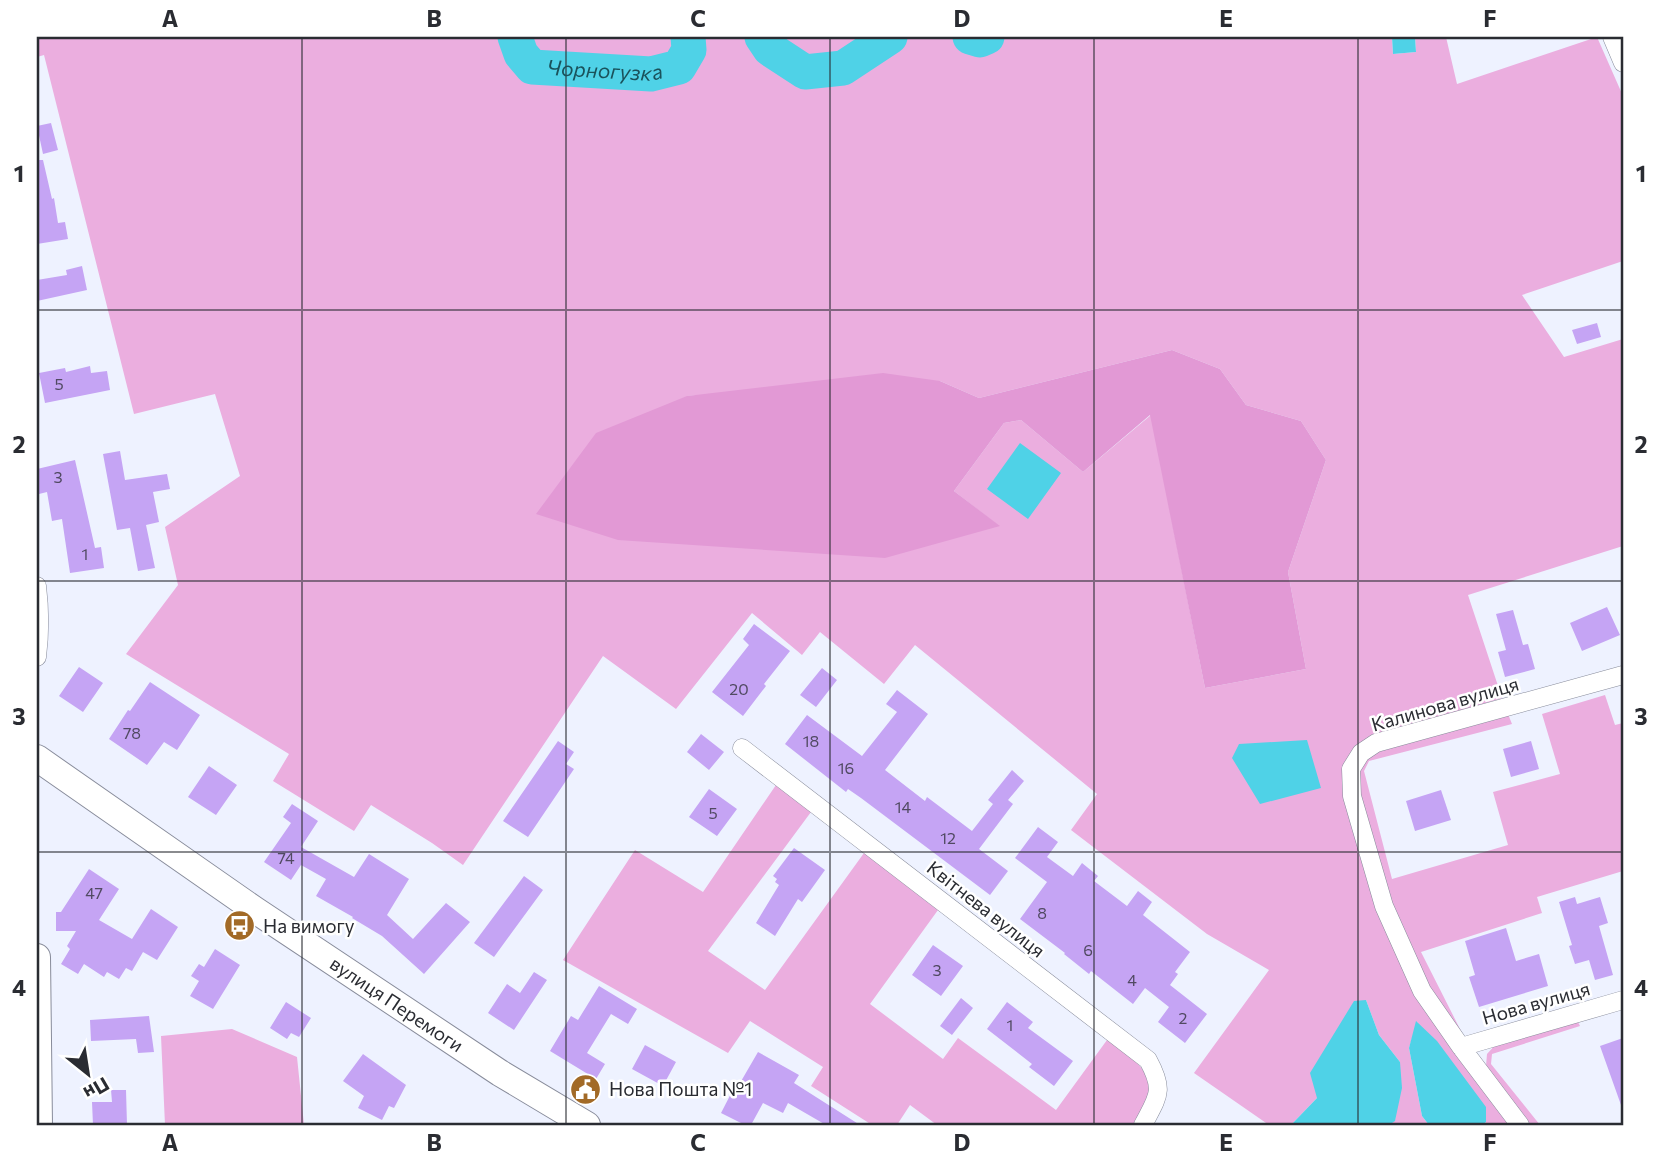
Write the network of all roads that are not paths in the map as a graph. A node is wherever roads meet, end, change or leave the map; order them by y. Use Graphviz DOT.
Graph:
graph roads {
  1 [pos="1612,37"];
  2 [pos="1623,63"];
  3 [pos="37,586"];
  4 [pos="37,657"];
  5 [pos="1623,675"];
  6 [pos="742,748"];
  7 [pos="41,770"];
  8 [pos="37,957"];
  9 [pos="1623,1000"];
  10 [pos="1461,1047"];
  11 [pos="39,1125"];
  12 [pos="587,1125"];
  13 [pos="1143,1125"];
  14 [pos="1520,1125"];
  1 -- 2 [label="street"];
  3 -- 4 [label="street"];
  5 -- 10 [label="street, Калинова вулиця"];
  6 -- 13 [label="street, Квітнева вулиця"];
  7 -- 12 [label="main road, вулиця Перемоги"];
  8 -- 11 [label="main road"];
  9 -- 10 [label="street, Нова вулиця"];
  10 -- 14 [label="street, Калинова вулиця"];
}
